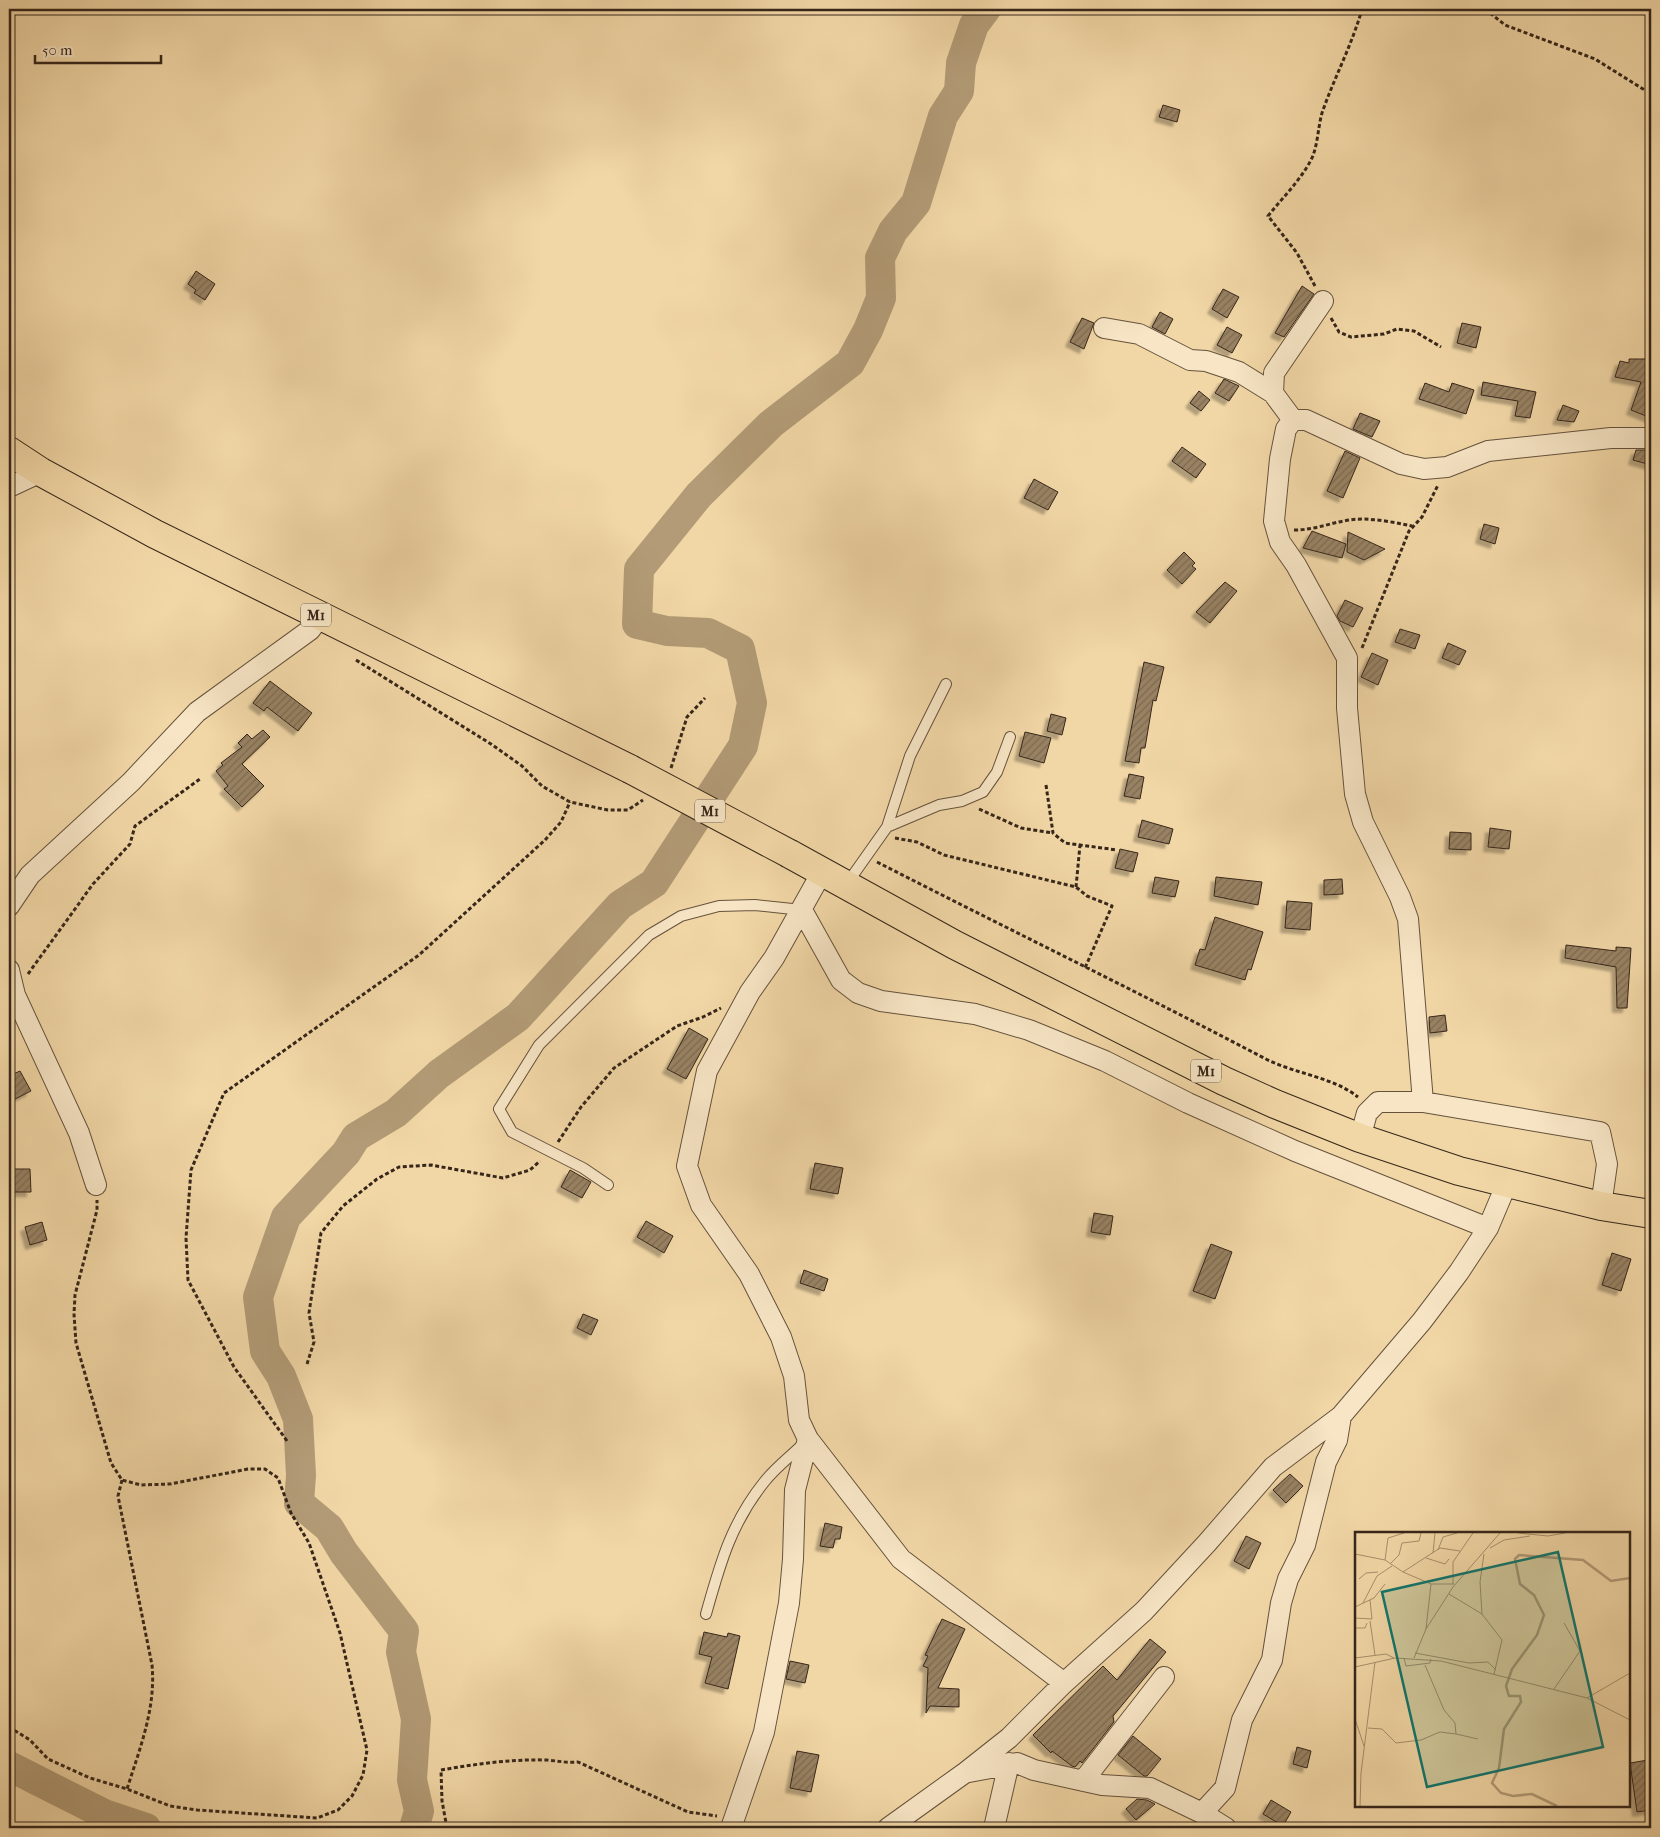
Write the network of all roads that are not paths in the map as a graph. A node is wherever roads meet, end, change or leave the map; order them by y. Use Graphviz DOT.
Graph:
graph roads {
  1 [pos="1323,301"];
  2 [pos="1104,328"];
  3 [pos="1273,393"];
  4 [pos="1293,420"];
  5 [pos="1651,438"];
  6 [pos="9,451"];
  7 [pos="41,472"];
  8 [pos="9,487"];
  9 [pos="320,617"];
  10 [pos="946,684"];
  11 [pos="1010,738"];
  12 [pos="885,831"];
  13 [pos="822,872"];
  14 [pos="846,885"];
  15 [pos="9,906"];
  16 [pos="802,910"];
  17 [pos="9,970"];
  18 [pos="1423,1102"];
  19 [pos="1364,1126"];
  20 [pos="1508,1183"];
  21 [pos="608,1184"];
  22 [pos="96,1185"];
  23 [pos="1601,1206"];
  24 [pos="1651,1214"];
  25 [pos="1488,1228"];
  26 [pos="1341,1416"];
  27 [pos="808,1439"];
  28 [pos="706,1614"];
  29 [pos="1164,1677"];
  30 [pos="1064,1683"];
  31 [pos="1009,1764"];
  32 [pos="966,1772"];
  33 [pos="1083,1781"];
  34 [pos="1202,1813"];
  35 [pos="732,1823"];
  36 [pos="888,1828"];
  37 [pos="994,1828"];
  38 [pos="1226,1828"];
  1 -- 3 [label="street"];
  2 -- 3 [label="street"];
  3 -- 4 [label="street"];
  4 -- 5 [label="street"];
  4 -- 18 [label="street"];
  6 -- 7 [label="highway, M1"];
  7 -- 8 [label="street"];
  7 -- 9 [label="highway, M1"];
  9 -- 13 [label="highway, M1, bridge"];
  9 -- 15 [label="street"];
  10 -- 12 [label="lane"];
  11 -- 12 [label="lane"];
  12 -- 14 [label="lane"];
  13 -- 14 [label="highway, M1"];
  13 -- 16 [label="street"];
  14 -- 19 [label="highway, M1"];
  16 -- 21 [label="lane"];
  16 -- 25 [label="street"];
  16 -- 27 [label="street"];
  17 -- 22 [label="street"];
  18 -- 19 [label="street"];
  18 -- 23 [label="street"];
  19 -- 20 [label="highway, M1"];
  20 -- 23 [label="highway, M1"];
  20 -- 25 [label="street"];
  23 -- 24 [label="highway, M1"];
  25 -- 26 [label="street"];
  26 -- 30 [label="street"];
  26 -- 34 [label="street"];
  27 -- 28 [label="lane"];
  27 -- 30 [label="street"];
  27 -- 35 [label="street"];
  29 -- 33 [label="street"];
  30 -- 32 [label="street"];
  31 -- 32 [label="street"];
  31 -- 33 [label="street"];
  31 -- 37 [label="street"];
  32 -- 36 [label="street"];
  33 -- 34 [label="street"];
  34 -- 38 [label="street"];
}
